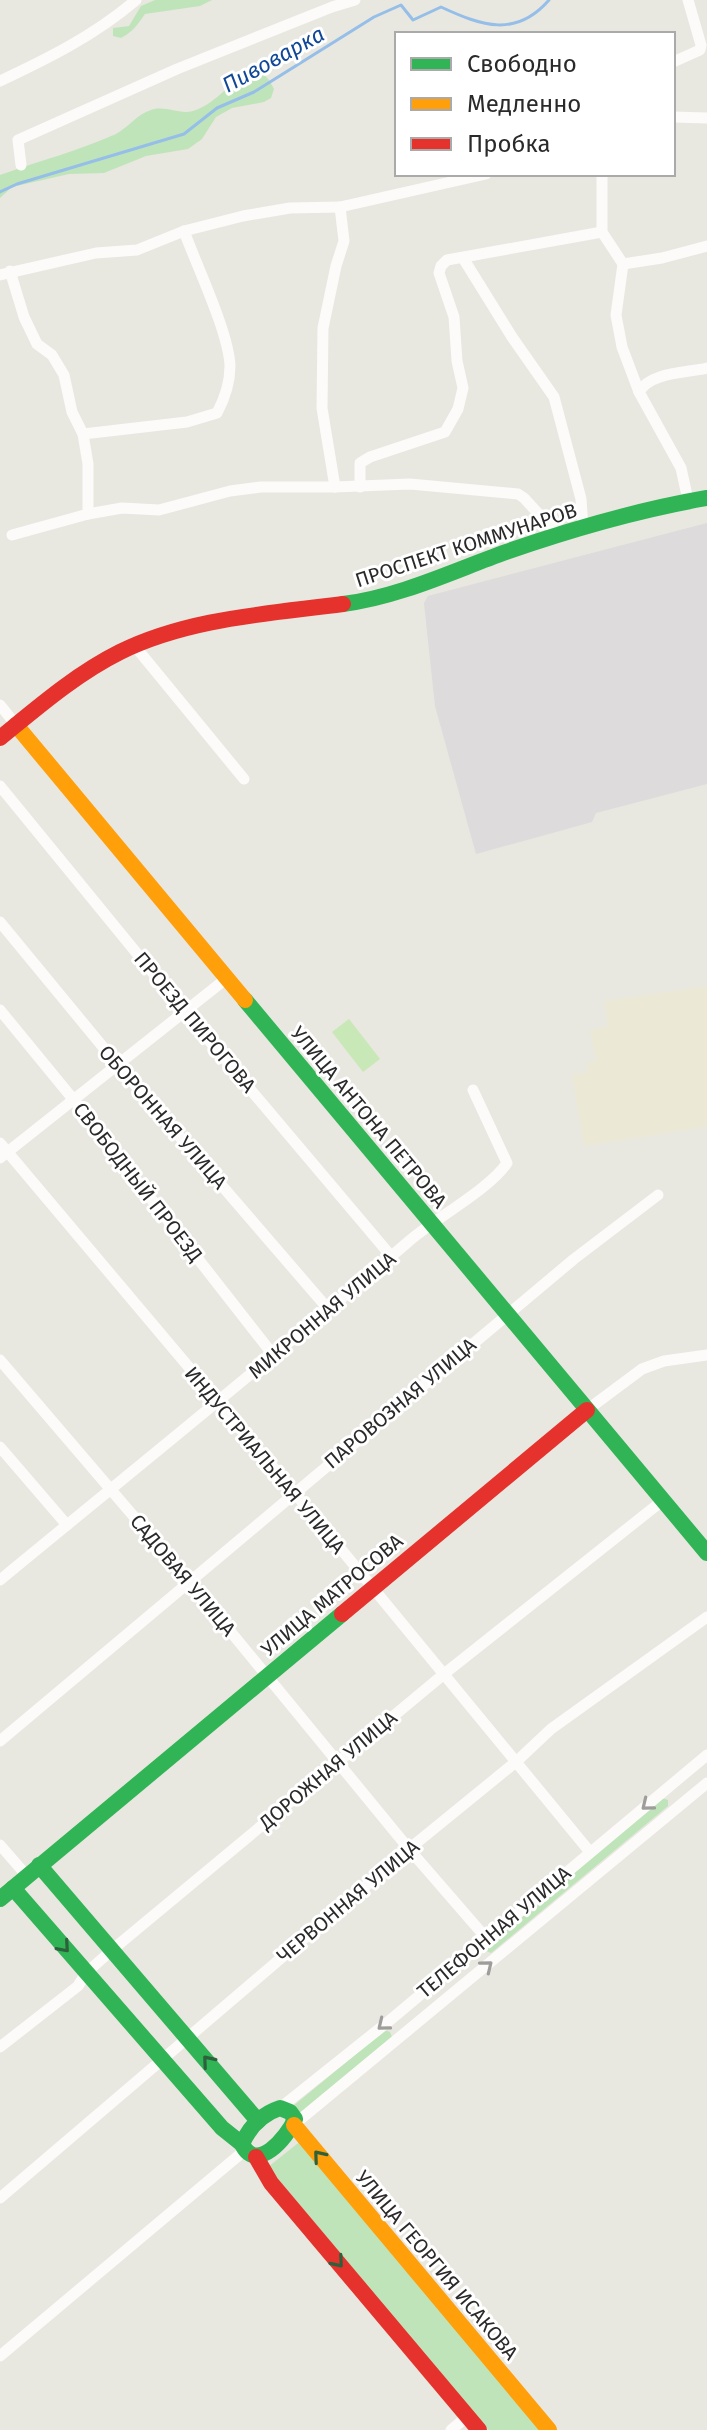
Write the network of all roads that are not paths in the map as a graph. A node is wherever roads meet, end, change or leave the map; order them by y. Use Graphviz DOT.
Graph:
graph roads {
  1 [pos="136,0"];
  2 [pos="355,0"];
  3 [pos="688,0"];
  4 [pos="675,61"];
  5 [pos="0,81"];
  6 [pos="675,117"];
  7 [pos="707,118"];
  8 [pos="21,165"];
  9 [pos="477,176"];
  10 [pos="602,176"];
  11 [pos="340,207"];
  12 [pos="184,231"];
  13 [pos="602,232"];
  14 [pos="707,246"];
  15 [pos="463,258"];
  16 [pos="623,264"];
  17 [pos="5,273"];
  18 [pos="707,368"];
  19 [pos="639,392"];
  20 [pos="83,434"];
  21 [pos="335,487"];
  22 [pos="360,487"];
  23 [pos="707,496"];
  24 [pos="688,500"];
  25 [pos="88,514"];
  26 [pos="583,528"];
  27 [pos="12,535"];
  28 [pos="558,535"];
  29 [pos="134,645"];
  30 [pos="0,705"];
  31 [pos="16,725"];
  32 [pos="0,738"];
  33 [pos="244,779"];
  34 [pos="0,786"];
  35 [pos="0,922"];
  36 [pos="227,978"];
  37 [pos="0,1010"];
  38 [pos="184,1011"];
  39 [pos="117,1064"];
  40 [pos="473,1090"];
  41 [pos="73,1099"];
  42 [pos="2,1151"];
  43 [pos="658,1195"];
  44 [pos="431,1222"];
  45 [pos="391,1256"];
  46 [pos="329,1310"];
  47 [pos="507,1315"];
  48 [pos="707,1355"];
  49 [pos="274,1356"];
  50 [pos="0,1360"];
  51 [pos="217,1403"];
  52 [pos="587,1410"];
  53 [pos="0,1447"];
  54 [pos="111,1489"];
  55 [pos="294,1492"];
  56 [pos="662,1501"];
  57 [pos="67,1525"];
  58 [pos="707,1553"];
  59 [pos="0,1580"];
  60 [pos="189,1581"];
  61 [pos="372,1588"];
  62 [pos="707,1617"];
  63 [pos="444,1674"];
  64 [pos="267,1676"];
  65 [pos="0,1741"];
  66 [pos="707,1755"];
  67 [pos="517,1761"];
  68 [pos="338,1762"];
  69 [pos="707,1783"];
  70 [pos="0,1845"];
  71 [pos="409,1849"];
  72 [pos="590,1852"];
  73 [pos="33,1871"];
  74 [pos="6,1894"];
  75 [pos="487,1939"];
  76 [pos="112,1950"];
  77 [pos="86,1973"];
  78 [pos="187,2036"];
  79 [pos="0,2047"];
  80 [pos="162,2059"];
  81 [pos="280,2108"];
  82 [pos="258,2121"];
  83 [pos="294,2122"];
  84 [pos="247,2151"];
  85 [pos="0,2198"];
  86 [pos="0,2356"];
  87 [pos="468,2416"];
  88 [pos="540,2427"];
  89 [pos="451,2430"];
  90 [pos="479,2430"];
  1 -- 5 [label="street"];
  2 -- 8 [label="street"];
  3 -- 4 [label="street"];
  6 -- 7 [label="street"];
  9 -- 11 [label="street"];
  10 -- 13 [label="street"];
  11 -- 12 [label="street"];
  11 -- 21 [label="street"];
  12 -- 17 [label="street"];
  12 -- 20 [label="street"];
  13 -- 15 [label="street"];
  13 -- 16 [label="street"];
  14 -- 16 [label="street"];
  15 -- 22 [label="street"];
  15 -- 26 [label="street"];
  16 -- 19 [label="street"];
  17 -- 20 [label="street"];
  18 -- 19 [label="street"];
  19 -- 24 [label="street"];
  20 -- 25 [label="street"];
  21 -- 22 [label="street"];
  21 -- 25 [label="street"];
  22 -- 28 [label="street"];
  23 -- 24 [label="street, ПРОСПЕКТ КОММУНАРОВ"];
  24 -- 26 [label="street, ПРОСПЕКТ КОММУНАРОВ"];
  25 -- 27 [label="street"];
  26 -- 28 [label="street, ПРОСПЕКТ КОММУНАРОВ"];
  28 -- 29 [label="street, ПРОСПЕКТ КОММУНАРОВ"];
  29 -- 31 [label="street, ПРОСПЕКТ КОММУНАРОВ"];
  29 -- 33 [label="street"];
  30 -- 31 [label="street, УЛИЦА АНТОНА ПЕТРОВА"];
  31 -- 32 [label="street, ПРОСПЕКТ КОММУНАРОВ"];
  31 -- 36 [label="street, УЛИЦА АНТОНА ПЕТРОВА"];
  34 -- 38 [label="street, ПРОЕЗД ПИРОГОВА"];
  35 -- 39 [label="street, ОБОРОННАЯ УЛИЦА"];
  36 -- 38 [label="street"];
  36 -- 44 [label="street, УЛИЦА АНТОНА ПЕТРОВА"];
  37 -- 41 [label="street, СВОБОДНЫЙ ПРОЕЗД"];
  38 -- 39 [label="street"];
  38 -- 45 [label="street, ПРОЕЗД ПИРОГОВА"];
  39 -- 41 [label="street"];
  39 -- 46 [label="street, ОБОРОННАЯ УЛИЦА"];
  40 -- 44 [label="street, МИКРОННАЯ УЛИЦА"];
  41 -- 42 [label="street"];
  41 -- 49 [label="street, СВОБОДНЫЙ ПРОЕЗД"];
  42 -- 51 [label="street, ИНДУСТРИАЛЬНАЯ УЛИЦА"];
  43 -- 47 [label="street, ПАРОВОЗНАЯ УЛИЦА"];
  44 -- 45 [label="street, МИКРОННАЯ УЛИЦА"];
  44 -- 47 [label="street, УЛИЦА АНТОНА ПЕТРОВА"];
  45 -- 46 [label="street, МИКРОННАЯ УЛИЦА"];
  46 -- 49 [label="street, МИКРОННАЯ УЛИЦА"];
  47 -- 52 [label="street, УЛИЦА АНТОНА ПЕТРОВА"];
  47 -- 55 [label="street, ПАРОВОЗНАЯ УЛИЦА"];
  48 -- 52 [label="street, УЛИЦА МАТРОСОВА"];
  49 -- 51 [label="street, МИКРОННАЯ УЛИЦА"];
  50 -- 54 [label="street, САДОВАЯ УЛИЦА"];
  51 -- 54 [label="street, МИКРОННАЯ УЛИЦА"];
  51 -- 55 [label="street, ИНДУСТРИАЛЬНАЯ УЛИЦА"];
  52 -- 56 [label="street, УЛИЦА АНТОНА ПЕТРОВА"];
  52 -- 61 [label="street, УЛИЦА МАТРОСОВА"];
  53 -- 57 [label="street"];
  54 -- 57 [label="street, МИКРОННАЯ УЛИЦА"];
  54 -- 60 [label="street, САДОВАЯ УЛИЦА"];
  55 -- 60 [label="street, ПАРОВОЗНАЯ УЛИЦА"];
  55 -- 61 [label="street, ИНДУСТРИАЛЬНАЯ УЛИЦА"];
  56 -- 58 [label="street, УЛИЦА АНТОНА ПЕТРОВА"];
  56 -- 63 [label="street, ДОРОЖНАЯ УЛИЦА"];
  57 -- 59 [label="street, МИКРОННАЯ УЛИЦА"];
  60 -- 64 [label="street, САДОВАЯ УЛИЦА"];
  60 -- 65 [label="street, ПАРОВОЗНАЯ УЛИЦА"];
  61 -- 63 [label="street, ИНДУСТРИАЛЬНАЯ УЛИЦА"];
  61 -- 64 [label="street, УЛИЦА МАТРОСОВА"];
  62 -- 67 [label="street, ЧЕРВОННАЯ УЛИЦА"];
  63 -- 67 [label="street, ИНДУСТРИАЛЬНАЯ УЛИЦА"];
  63 -- 68 [label="street, ДОРОЖНАЯ УЛИЦА"];
  64 -- 68 [label="street, САДОВАЯ УЛИЦА"];
  64 -- 73 [label="street, УЛИЦА МАТРОСОВА"];
  66 -- 72 [label="street, ТЕЛЕФОННАЯ УЛИЦА, one-way"];
  67 -- 71 [label="street, ЧЕРВОННАЯ УЛИЦА"];
  67 -- 72 [label="street, ИНДУСТРИАЛЬНАЯ УЛИЦА"];
  68 -- 71 [label="street, САДОВАЯ УЛИЦА"];
  68 -- 76 [label="street, ДОРОЖНАЯ УЛИЦА"];
  83 -- 69 [label="street, ТЕЛЕФОННАЯ УЛИЦА, one-way"];
  70 -- 73 [label="street"];
  71 -- 75 [label="street, САДОВАЯ УЛИЦА"];
  71 -- 78 [label="street, ЧЕРВОННАЯ УЛИЦА"];
  72 -- 75 [label="street, ТЕЛЕФОННАЯ УЛИЦА"];
  73 -- 74 [label="street, УЛИЦА МАТРОСОВА"];
  73 -- 76 [label="street"];
  74 -- 77 [label="street, one-way"];
  75 -- 81 [label="street, ТЕЛЕФОННАЯ УЛИЦА, one-way"];
  76 -- 77 [label="street, ДОРОЖНАЯ УЛИЦА"];
  76 -- 78 [label="street"];
  77 -- 79 [label="street, ДОРОЖНАЯ УЛИЦА"];
  77 -- 80 [label="street"];
  78 -- 80 [label="street, ЧЕРВОННАЯ УЛИЦА"];
  82 -- 78 [label="street, one-way"];
  80 -- 84 [label="street"];
  80 -- 85 [label="street, ЧЕРВОННАЯ УЛИЦА"];
  81 -- 82 [label="street"];
  81 -- 83 [label="street, УЛИЦА ГЕОРГИЯ ИСАКОВА"];
  82 -- 84 [label="street"];
  83 -- 84 [label="street"];
  88 -- 83 [label="street, УЛИЦА ГЕОРГИЯ ИСАКОВА, one-way"];
  84 -- 86 [label="street"];
  84 -- 87 [label="street, one-way"];
  87 -- 89 [label="street"];
  87 -- 90 [label="street"];
}
